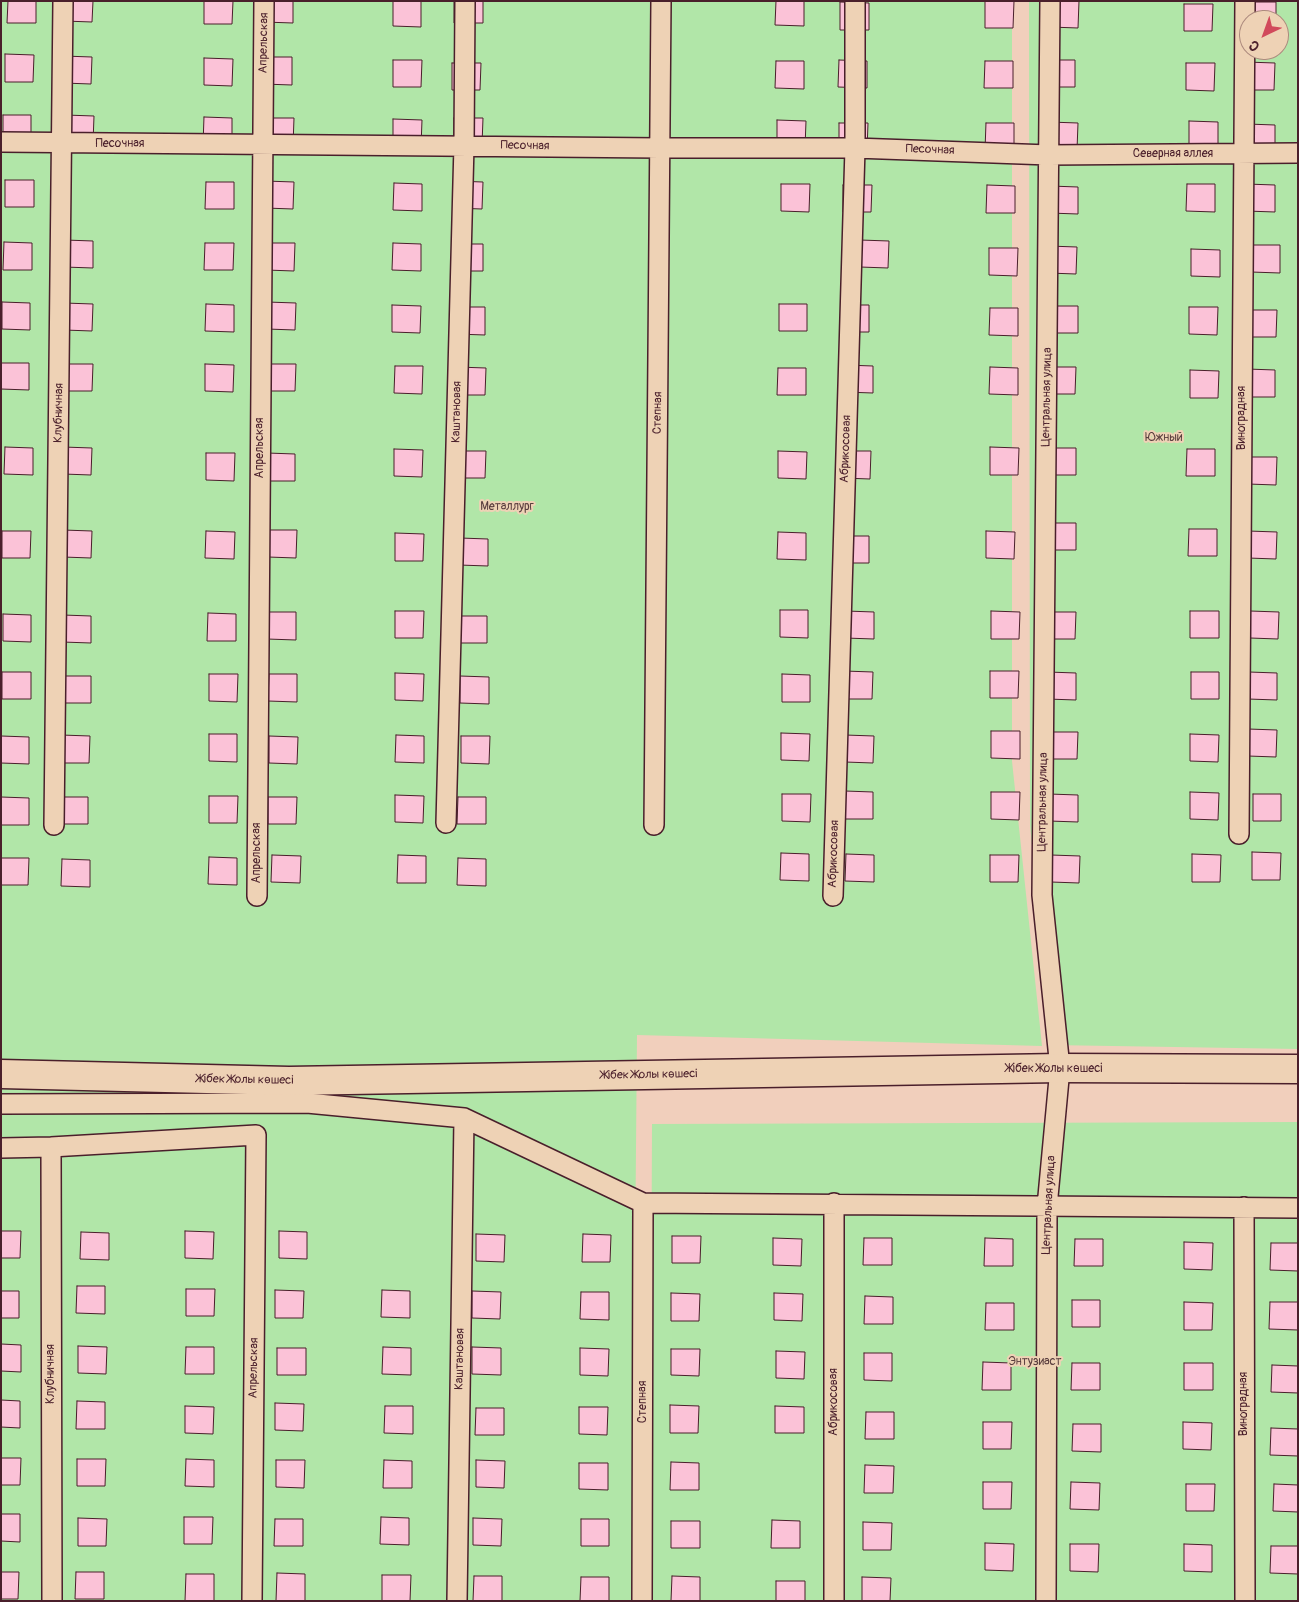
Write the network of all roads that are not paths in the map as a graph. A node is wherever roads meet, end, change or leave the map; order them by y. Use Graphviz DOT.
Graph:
graph roads {
  1 [pos="63,1"];
  2 [pos="264,1"];
  3 [pos="465,1"];
  4 [pos="661,1"];
  5 [pos="855,1"];
  6 [pos="1050,1"];
  7 [pos="1246,1"];
  8 [pos="1,142"];
  9 [pos="62,143"];
  10 [pos="263,144"];
  11 [pos="464,145"];
  12 [pos="660,148"];
  13 [pos="855,148"];
  14 [pos="1244,154"];
  15 [pos="1298,154"];
  16 [pos="1049,155"];
  17 [pos="446,823"];
  18 [pos="54,825"];
  19 [pos="654,825"];
  20 [pos="1239,834"];
  21 [pos="257,896"];
  22 [pos="833,896"];
  23 [pos="1060,1068"];
  24 [pos="1298,1069"];
  25 [pos="1,1074"];
  26 [pos="1,1104"];
  27 [pos="464,1118"];
  28 [pos="51,1147"];
  29 [pos="1,1148"];
  30 [pos="643,1202"];
  31 [pos="834,1203"];
  32 [pos="1047,1207"];
  33 [pos="1244,1207"];
  34 [pos="1298,1208"];
  35 [pos="52,1601"];
  36 [pos="252,1601"];
  37 [pos="456,1601"];
  38 [pos="642,1601"];
  39 [pos="834,1601"];
  40 [pos="1046,1601"];
  41 [pos="1245,1601"];
  1 -- 9 [label="street, Клубничная"];
  2 -- 10 [label="street, Апрельская"];
  3 -- 11 [label="street, Каштановая"];
  4 -- 12 [label="street, Степная"];
  5 -- 13 [label="street, Абрикосовая"];
  6 -- 16 [label="street, Центральная улица"];
  7 -- 14 [label="street, Виноградная"];
  8 -- 9 [label="street, Песочная"];
  9 -- 10 [label="street, Песочная"];
  9 -- 18 [label="street, Клубничная"];
  10 -- 11 [label="street, Песочная"];
  10 -- 21 [label="street, Апрельская"];
  11 -- 12 [label="street, Песочная"];
  11 -- 17 [label="street, Каштановая"];
  12 -- 13 [label="street, Песочная"];
  12 -- 19 [label="street, Степная"];
  13 -- 16 [label="street, Песочная"];
  13 -- 22 [label="street, Абрикосовая"];
  14 -- 15 [label="street, Северная аллея"];
  14 -- 16 [label="street, Северная аллея"];
  14 -- 20 [label="street, Виноградная"];
  16 -- 23 [label="street, Центральная улица"];
  23 -- 24 [label="highway, Жібек Жолы көшесі"];
  23 -- 25 [label="highway, Жібек Жолы көшесі"];
  23 -- 32 [label="street, Центральная улица"];
  26 -- 27 [label="street"];
  27 -- 30 [label="street"];
  27 -- 37 [label="street, Каштановая"];
  28 -- 29 [label="street"];
  28 -- 35 [label="street, Клубничная"];
  28 -- 36 [label="street, Апрельская"];
  30 -- 31 [label="street"];
  30 -- 38 [label="street, Степная"];
  31 -- 32 [label="street"];
  31 -- 39 [label="street, Абрикосовая"];
  32 -- 33 [label="street"];
  32 -- 40 [label="street, Центральная улица"];
  33 -- 34 [label="street"];
  33 -- 41 [label="street, Виноградная"];
}
